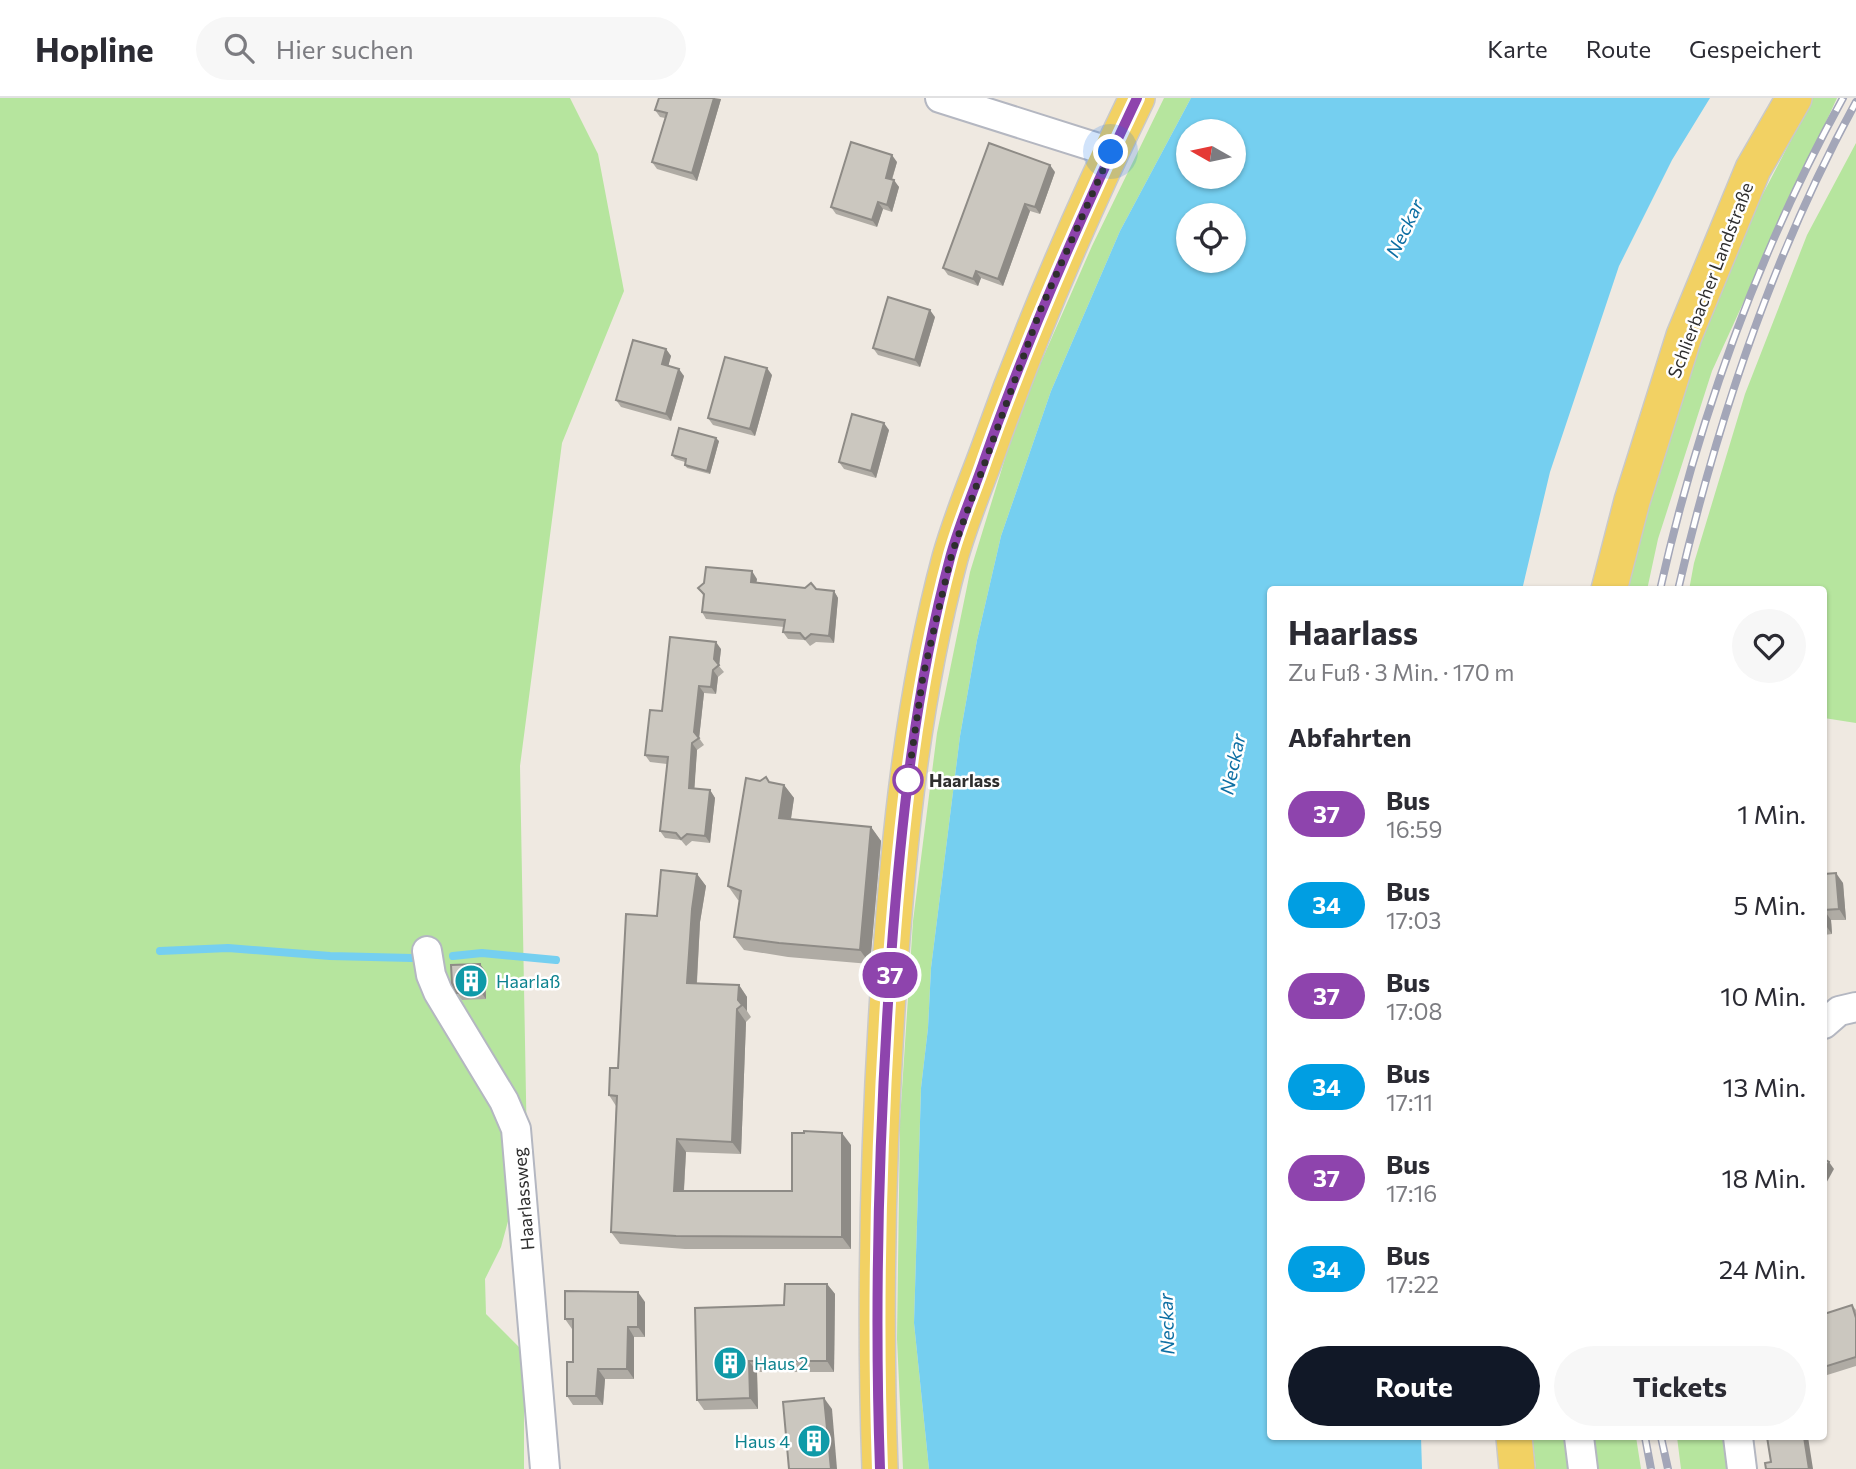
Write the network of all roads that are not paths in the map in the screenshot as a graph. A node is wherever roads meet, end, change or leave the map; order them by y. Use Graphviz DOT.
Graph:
graph roads {
  1 [pos="940,98"];
  2 [pos="1137,98"];
  3 [pos="1794,98"];
  4 [pos="1111,152"];
  5 [pos="1610,586"];
  6 [pos="427,951"];
  7 [pos="1856,1007"];
  8 [pos="1827,1021"];
  9 [pos="1514,1440"];
  10 [pos="1579,1440"];
  11 [pos="1738,1440"];
  12 [pos="545,1469"];
  13 [pos="880,1469"];
  14 [pos="1517,1469"];
  15 [pos="1583,1469"];
  16 [pos="1742,1469"];
  1 -- 4 [label="street"];
  2 -- 4 [label="main road"];
  3 -- 5 [label="main road, Schlierbacher Landstraße"];
  4 -- 13 [label="main road"];
  6 -- 12 [label="street, Haarlassweg"];
  7 -- 8 [label="street"];
  9 -- 14 [label="main road"];
  10 -- 15 [label="street"];
  11 -- 16 [label="street"];
}
